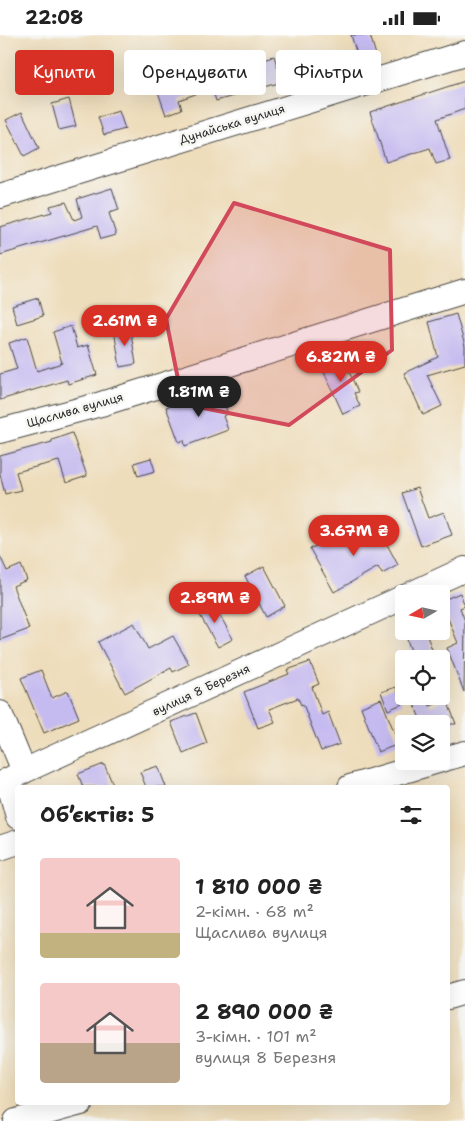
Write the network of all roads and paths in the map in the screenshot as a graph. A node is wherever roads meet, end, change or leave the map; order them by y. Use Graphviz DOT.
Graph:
graph roads {
  1 [pos="465,53"];
  2 [pos="0,196"];
  3 [pos="465,291"];
  4 [pos="0,431"];
  5 [pos="465,569"];
  6 [pos="430,585"];
  7 [pos="395,601"];
  8 [pos="0,713"];
  9 [pos="465,753"];
  10 [pos="450,758"];
  11 [pos="409,770"];
  12 [pos="11,779"];
  13 [pos="357,785"];
  14 [pos="15,801"];
  15 [pos="15,843"];
  16 [pos="0,848"];
  17 [pos="465,992"];
  18 [pos="450,996"];
  19 [pos="74,1105"];
  20 [pos="16,1121"];
  1 -- 2 [label="street, Дунайська вулиця"];
  3 -- 4 [label="street, Щаслива вулиця"];
  5 -- 6 [label="street"];
  7 -- 12 [label="street, вулиця 8 Березня"];
  8 -- 12 [label="street"];
  9 -- 10 [label="street"];
  11 -- 13 [label="street"];
  12 -- 14 [label="street"];
  15 -- 16 [label="street"];
  17 -- 18 [label="street"];
  19 -- 20 [label="street"];
}
